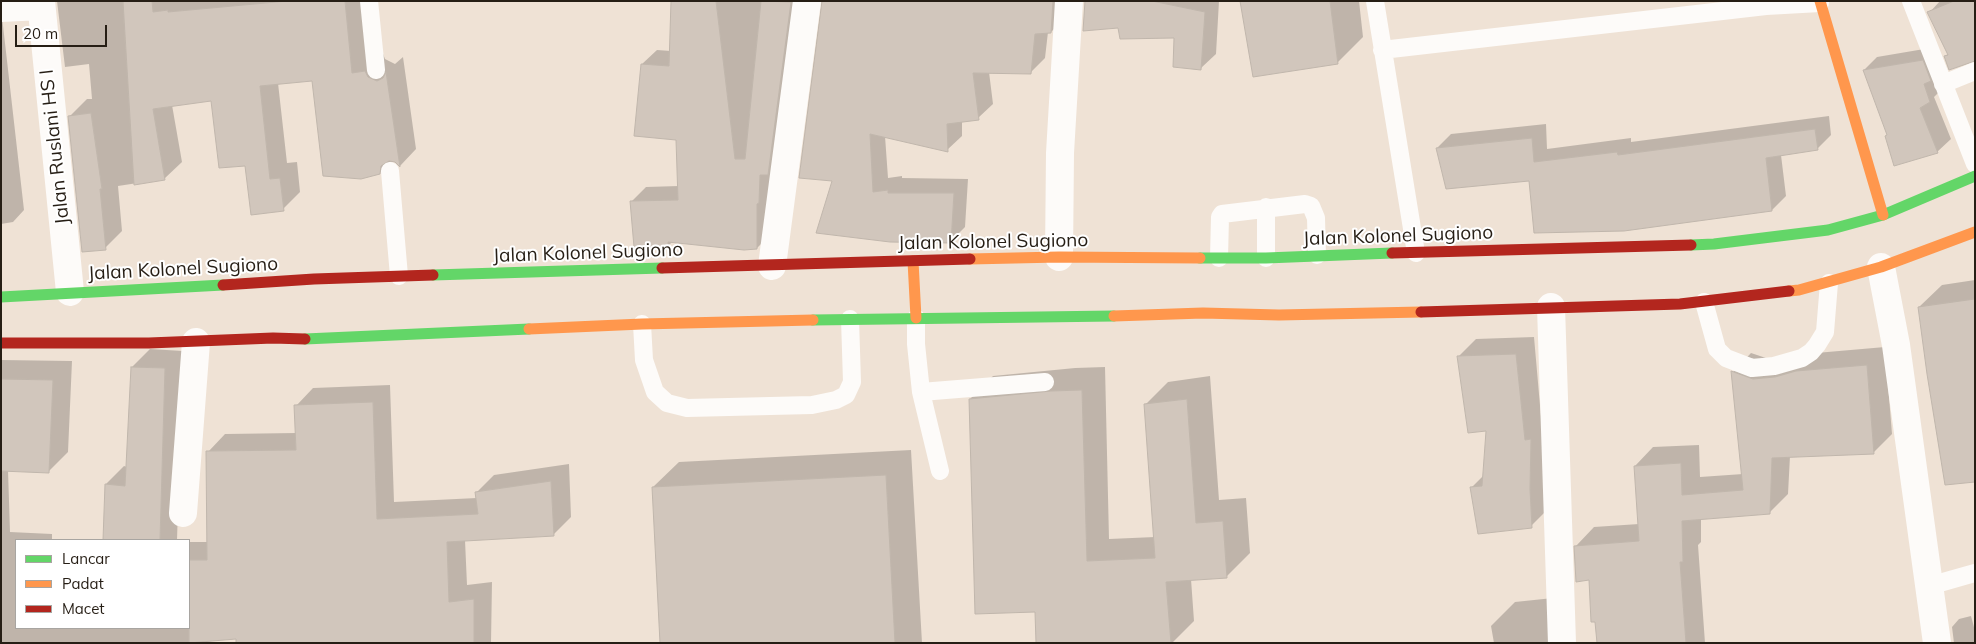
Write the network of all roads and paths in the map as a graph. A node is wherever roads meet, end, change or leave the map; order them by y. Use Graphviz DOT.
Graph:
graph roads {
  1 [pos="369,1"];
  2 [pos="807,1"];
  3 [pos="1069,1"];
  4 [pos="1375,1"];
  5 [pos="1911,1"];
  6 [pos="1819,2"];
  7 [pos="41,4"];
  8 [pos="1,8"];
  9 [pos="1382,50"];
  10 [pos="376,70"];
  11 [pos="1975,71"];
  12 [pos="1943,84"];
  13 [pos="1975,164"];
  14 [pos="390,171"];
  15 [pos="1975,176"];
  16 [pos="1266,207"];
  17 [pos="1883,215"];
  18 [pos="1975,232"];
  19 [pos="1416,253"];
  20 [pos="1317,255"];
  21 [pos="1059,257"];
  22 [pos="1219,258"];
  23 [pos="1266,258"];
  24 [pos="913,262"];
  25 [pos="772,266"];
  26 [pos="1880,267"];
  27 [pos="399,276"];
  28 [pos="1828,283"];
  29 [pos="70,292"];
  30 [pos="1,297"];
  31 [pos="1704,302"];
  32 [pos="1551,307"];
  33 [pos="916,318"];
  34 [pos="850,319"];
  35 [pos="642,324"];
  36 [pos="196,342"];
  37 [pos="1,343"];
  38 [pos="1045,382"];
  39 [pos="921,392"];
  40 [pos="940,470"];
  41 [pos="182,513"];
  42 [pos="1975,573"];
  43 [pos="1929,586"];
  44 [pos="1562,643"];
  45 [pos="1937,643"];
  1 -- 10 [label="lane"];
  2 -- 25 [label="street"];
  3 -- 21 [label="street"];
  4 -- 9 [label="lane"];
  5 -- 12 [label="lane"];
  6 -- 9 [label="lane"];
  6 -- 17 [label="main road"];
  7 -- 8 [label="street"];
  7 -- 29 [label="street, Jalan Ruslani HS I"];
  9 -- 19 [label="lane"];
  11 -- 12 [label="lane"];
  12 -- 13 [label="lane"];
  14 -- 27 [label="lane"];
  15 -- 17 [label="main road, Jalan Kolonel Sugiono"];
  16 -- 20 [label="lane"];
  16 -- 22 [label="lane"];
  16 -- 23 [label="lane"];
  17 -- 19 [label="main road, Jalan Kolonel Sugiono"];
  18 -- 26 [label="main road"];
  19 -- 20 [label="main road, Jalan Kolonel Sugiono"];
  20 -- 23 [label="main road, Jalan Kolonel Sugiono"];
  21 -- 22 [label="main road, Jalan Kolonel Sugiono"];
  21 -- 24 [label="main road, Jalan Kolonel Sugiono"];
  22 -- 23 [label="main road, Jalan Kolonel Sugiono"];
  24 -- 25 [label="main road, Jalan Kolonel Sugiono"];
  24 -- 33 [label="main road"];
  25 -- 27 [label="main road, Jalan Kolonel Sugiono"];
  26 -- 28 [label="main road"];
  26 -- 43 [label="street"];
  27 -- 29 [label="main road, Jalan Kolonel Sugiono"];
  28 -- 31 [label="main road"];
  28 -- 31 [label="lane"];
  29 -- 30 [label="main road, Jalan Kolonel Sugiono"];
  31 -- 32 [label="main road"];
  32 -- 33 [label="main road"];
  32 -- 44 [label="street"];
  33 -- 34 [label="main road"];
  33 -- 39 [label="lane"];
  34 -- 35 [label="main road"];
  34 -- 35 [label="lane"];
  35 -- 36 [label="main road"];
  36 -- 37 [label="main road"];
  36 -- 41 [label="street"];
  38 -- 39 [label="lane"];
  39 -- 40 [label="lane"];
  42 -- 43 [label="lane"];
  43 -- 45 [label="street"];
}
